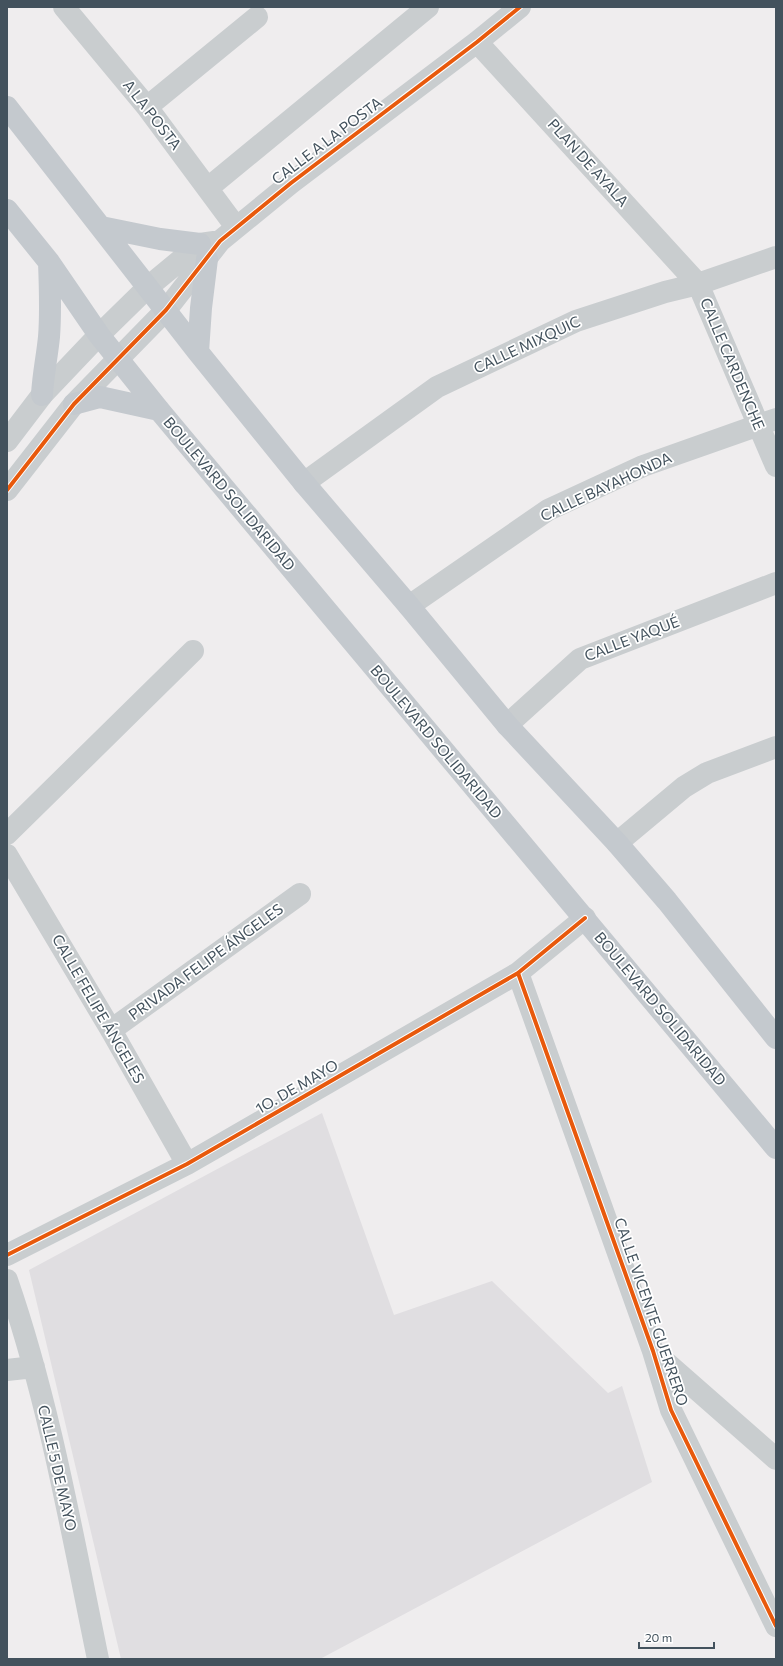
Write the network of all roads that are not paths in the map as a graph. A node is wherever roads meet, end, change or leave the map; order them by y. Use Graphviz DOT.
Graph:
graph roads {
  1 [pos="64,7"];
  2 [pos="428,7"];
  3 [pos="520,7"];
  4 [pos="257,17"];
  5 [pos="477,42"];
  6 [pos="7,107"];
  7 [pos="147,107"];
  8 [pos="208,188"];
  9 [pos="7,210"];
  10 [pos="101,227"];
  11 [pos="236,227"];
  12 [pos="209,248"];
  13 [pos="776,256"];
  14 [pos="49,262"];
  15 [pos="698,284"];
  16 [pos="148,287"];
  17 [pos="166,310"];
  18 [pos="99,335"];
  19 [pos="198,352"];
  20 [pos="118,359"];
  21 [pos="42,395"];
  22 [pos="74,404"];
  23 [pos="159,410"];
  24 [pos="767,422"];
  25 [pos="7,441"];
  26 [pos="776,466"];
  27 [pos="304,483"];
  28 [pos="7,490"];
  29 [pos="776,583"];
  30 [pos="409,606"];
  31 [pos="194,651"];
  32 [pos="507,725"];
  33 [pos="776,747"];
  34 [pos="7,834"];
  35 [pos="617,843"];
  36 [pos="7,855"];
  37 [pos="300,894"];
  38 [pos="585,918"];
  39 [pos="518,974"];
  40 [pos="111,1030"];
  41 [pos="776,1038"];
  42 [pos="776,1148"];
  43 [pos="188,1164"];
  44 [pos="7,1255"];
  45 [pos="7,1280"];
  46 [pos="653,1351"];
  47 [pos="34,1367"];
  48 [pos="7,1370"];
  49 [pos="776,1459"];
  50 [pos="776,1626"];
  51 [pos="98,1659"];
  1 -- 7 [label="street, A LA POSTA"];
  2 -- 8 [label="street"];
  3 -- 5 [label="street, CALLE A LA POSTA"];
  4 -- 7 [label="street"];
  5 -- 11 [label="street, CALLE A LA POSTA"];
  5 -- 15 [label="street, PLAN DE AYALA"];
  6 -- 10 [label="main road"];
  7 -- 8 [label="street, A LA POSTA"];
  8 -- 11 [label="street, A LA POSTA"];
  9 -- 14 [label="main road, BOULEVARD SOLIDARIDAD"];
  10 -- 12 [label="main road"];
  10 -- 16 [label="main road"];
  11 -- 12 [label="street, CALLE A LA POSTA"];
  12 -- 16 [label="street, CALLE A LA POSTA"];
  12 -- 17 [label="street, CALLE A LA POSTA"];
  12 -- 19 [label="main road"];
  13 -- 15 [label="street, CALLE MIXQUIC"];
  14 -- 18 [label="main road, BOULEVARD SOLIDARIDAD"];
  14 -- 21 [label="main road"];
  15 -- 24 [label="street, CALLE CARDENCHE"];
  15 -- 27 [label="street, CALLE MIXQUIC"];
  16 -- 17 [label="main road"];
  16 -- 18 [label="street, CALLE A LA POSTA"];
  17 -- 19 [label="main road"];
  17 -- 20 [label="street, CALLE A LA POSTA"];
  18 -- 20 [label="main road, BOULEVARD SOLIDARIDAD"];
  18 -- 21 [label="street"];
  19 -- 27 [label="main road"];
  20 -- 22 [label="street"];
  20 -- 23 [label="main road, BOULEVARD SOLIDARIDAD"];
  21 -- 25 [label="street"];
  22 -- 23 [label="main road"];
  22 -- 28 [label="street"];
  23 -- 38 [label="main road, BOULEVARD SOLIDARIDAD"];
  24 -- 26 [label="street, CALLE CARDENCHE"];
  24 -- 30 [label="street, CALLE BAYAHONDA"];
  27 -- 30 [label="main road"];
  29 -- 32 [label="street, CALLE YAQUÉ"];
  30 -- 32 [label="main road"];
  31 -- 34 [label="street"];
  32 -- 35 [label="main road"];
  33 -- 35 [label="street"];
  35 -- 41 [label="main road"];
  36 -- 40 [label="street, CALLE FELIPE ÁNGELES"];
  37 -- 40 [label="street, PRIVADA FELIPE ÁNGELES"];
  38 -- 39 [label="street, 1O. DE MAYO"];
  38 -- 42 [label="main road, BOULEVARD SOLIDARIDAD"];
  39 -- 43 [label="street, 1O. DE MAYO"];
  39 -- 46 [label="street, CALLE VICENTE GUERRERO"];
  40 -- 43 [label="street, CALLE FELIPE ÁNGELES"];
  43 -- 44 [label="street, 1O. DE MAYO"];
  45 -- 47 [label="street, CALLE 5 DE MAYO"];
  46 -- 49 [label="street"];
  46 -- 50 [label="street, CALLE VICENTE GUERRERO"];
  47 -- 48 [label="street"];
  47 -- 51 [label="street, CALLE 5 DE MAYO"];
}
